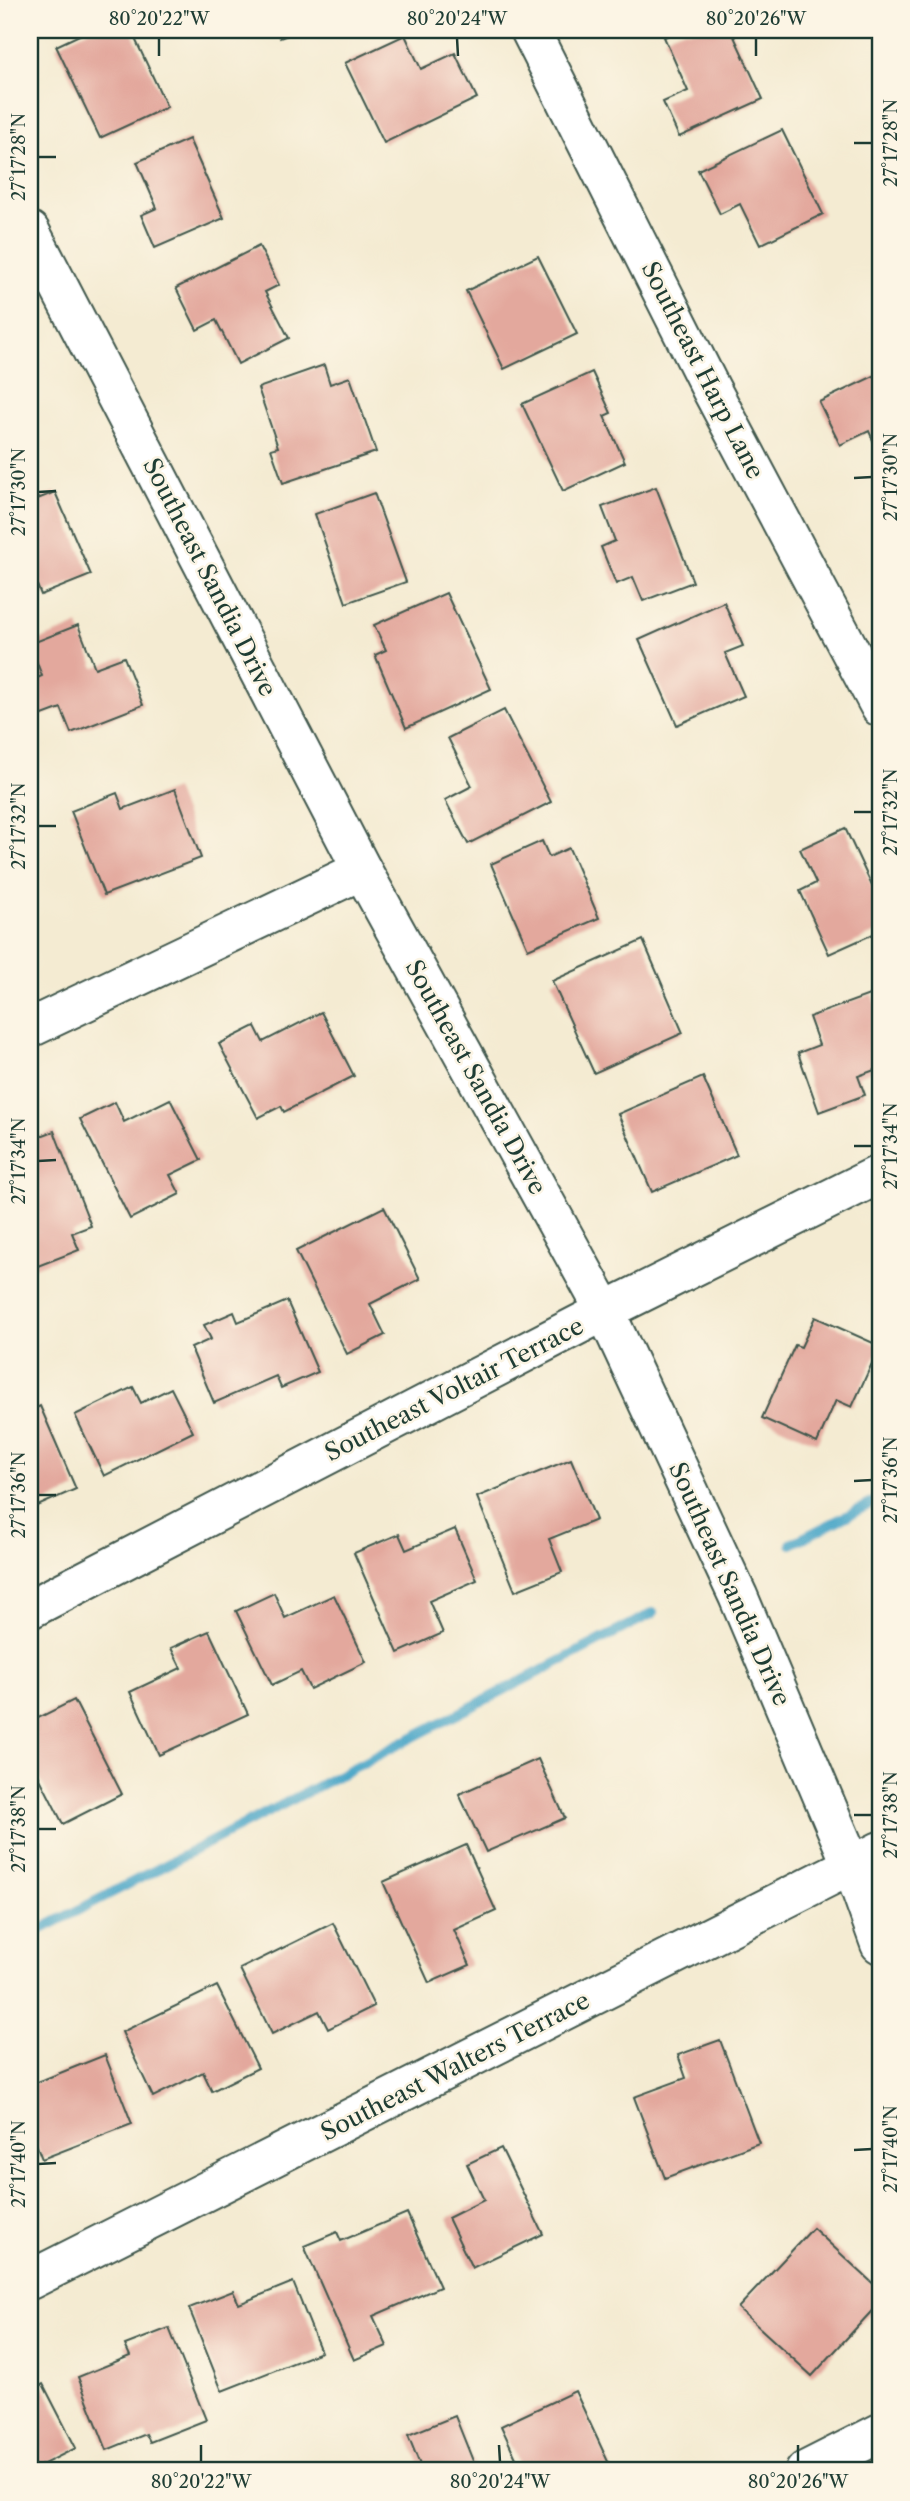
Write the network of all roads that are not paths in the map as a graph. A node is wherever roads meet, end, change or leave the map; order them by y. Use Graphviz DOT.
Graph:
graph roads {
  1 [pos="530,30"];
  2 [pos="30,231"];
  3 [pos="880,707"];
  4 [pos="362,870"];
  5 [pos="30,1028"];
  6 [pos="880,1174"];
  7 [pos="605,1311"];
  8 [pos="30,1609"];
  9 [pos="866,1859"];
  10 [pos="880,1944"];
  11 [pos="30,2280"];
  12 [pos="880,2434"];
  13 [pos="805,2471"];
  1 -- 3 [label="street, Southeast Harp Lane"];
  2 -- 4 [label="street, Southeast Sandia Drive"];
  4 -- 5 [label="street"];
  4 -- 7 [label="street, Southeast Sandia Drive"];
  6 -- 7 [label="street, Southeast Voltair Terrace"];
  7 -- 8 [label="street, Southeast Voltair Terrace"];
  7 -- 9 [label="street, Southeast Sandia Drive"];
  9 -- 10 [label="street, Southeast Sandia Drive"];
  9 -- 11 [label="street, Southeast Walters Terrace"];
  12 -- 13 [label="street"];
}
